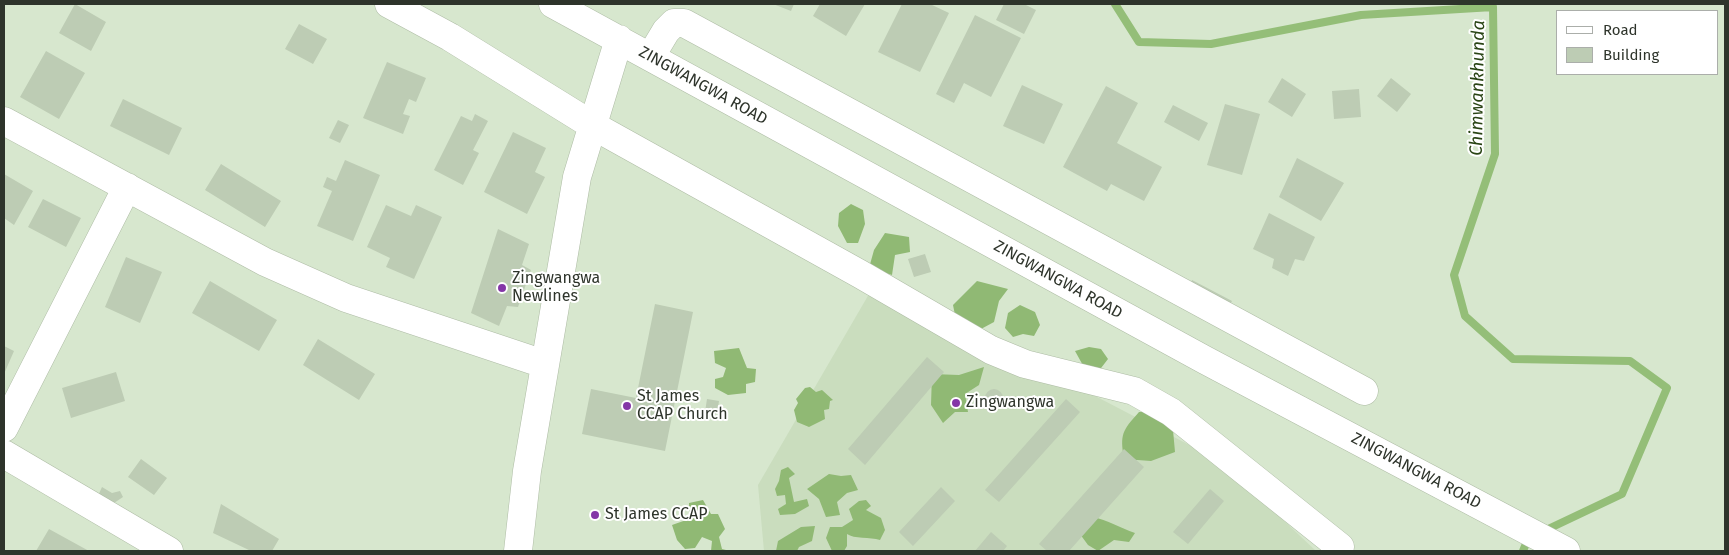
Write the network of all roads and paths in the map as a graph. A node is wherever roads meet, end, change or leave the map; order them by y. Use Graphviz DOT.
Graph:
graph roads {
  1 [pos="389,4"];
  2 [pos="553,4"];
  3 [pos="619,39"];
  4 [pos="651,56"];
  5 [pos="4,121"];
  6 [pos="592,125"];
  7 [pos="127,187"];
  8 [pos="544,364"];
  9 [pos="1364,391"];
  10 [pos="4,428"];
  11 [pos="4,454"];
  12 [pos="1340,547"];
  13 [pos="170,551"];
  14 [pos="518,551"];
  15 [pos="1566,551"];
  1 -- 6 [label="street"];
  2 -- 3 [label="street, ZINGWANGWA ROAD"];
  3 -- 4 [label="street, ZINGWANGWA ROAD"];
  3 -- 6 [label="street"];
  4 -- 9 [label="street"];
  4 -- 15 [label="street, ZINGWANGWA ROAD"];
  5 -- 7 [label="street"];
  6 -- 8 [label="street"];
  6 -- 12 [label="street"];
  7 -- 8 [label="street"];
  7 -- 10 [label="street"];
  8 -- 14 [label="street"];
  11 -- 13 [label="street"];
}
